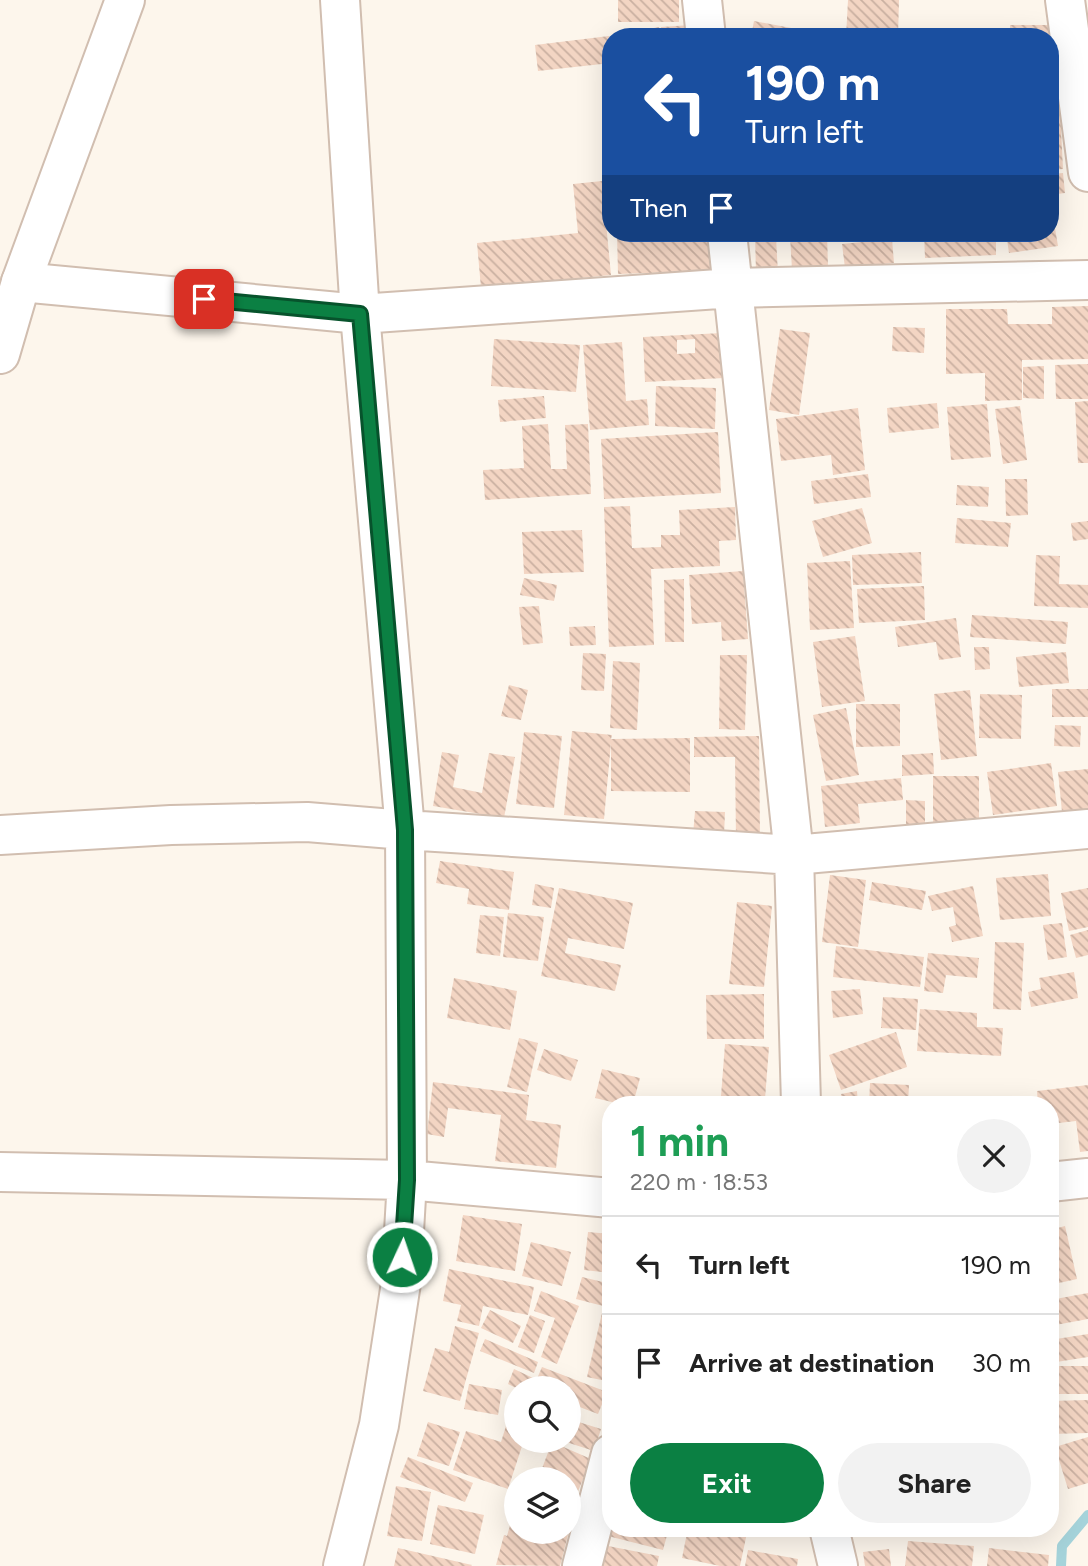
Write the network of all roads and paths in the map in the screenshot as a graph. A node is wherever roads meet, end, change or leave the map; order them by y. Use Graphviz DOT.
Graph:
graph roads {
  1 [pos="125,0"];
  2 [pos="340,0"];
  3 [pos="702,0"];
  4 [pos="1065,0"];
  5 [pos="705,28"];
  6 [pos="1088,172"];
  7 [pos="728,242"];
  8 [pos="1088,279"];
  9 [pos="21,282"];
  10 [pos="733,288"];
  11 [pos="360,314"];
  12 [pos="0,354"];
  13 [pos="1088,829"];
  14 [pos="405,830"];
  15 [pos="0,835"];
  16 [pos="794,855"];
  17 [pos="801,1096"];
  18 [pos="0,1172"];
  19 [pos="1088,1178"];
  20 [pos="407,1180"];
  21 [pos="1059,1181"];
  22 [pos="602,1197"];
  23 [pos="602,1489"];
  24 [pos="831,1537"];
  25 [pos="343,1566"];
  26 [pos="582,1566"];
  27 [pos="838,1566"];
  1 -- 9 [label="street"];
  2 -- 11 [label="street"];
  3 -- 5 [label="street"];
  4 -- 6 [label="street"];
  7 -- 10 [label="street"];
  8 -- 10 [label="street"];
  9 -- 11 [label="street"];
  9 -- 12 [label="street"];
  10 -- 11 [label="street"];
  10 -- 16 [label="street"];
  11 -- 14 [label="street"];
  13 -- 16 [label="street"];
  14 -- 15 [label="street"];
  14 -- 16 [label="street"];
  14 -- 20 [label="street"];
  16 -- 17 [label="street"];
  18 -- 20 [label="street"];
  19 -- 21 [label="street"];
  20 -- 22 [label="street"];
  20 -- 25 [label="street"];
  23 -- 26 [label="street"];
  24 -- 27 [label="street"];
}
